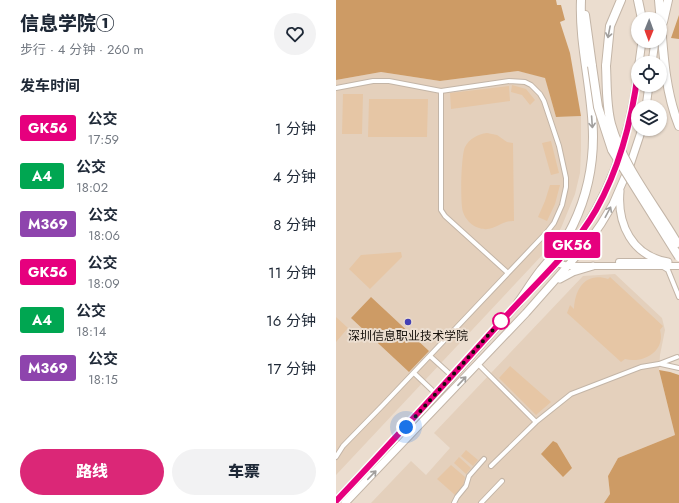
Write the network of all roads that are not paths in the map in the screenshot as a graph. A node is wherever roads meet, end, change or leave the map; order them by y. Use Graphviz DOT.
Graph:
graph roads {
  1 [pos="582,0"];
  2 [pos="621,0"];
  3 [pos="638,0"];
  4 [pos="659,0"];
  5 [pos="668,0"];
  6 [pos="641,12"];
  7 [pos="658,12"];
  8 [pos="660,12"];
  9 [pos="666,12"];
  10 [pos="664,48"];
  11 [pos="336,88"];
  12 [pos="441,91"];
  13 [pos="635,92"];
  14 [pos="679,126"];
  15 [pos="640,136"];
  16 [pos="622,183"];
  17 [pos="678,245"];
  18 [pos="679,257"];
  19 [pos="679,262"];
  20 [pos="556,264"];
  21 [pos="570,264"];
  22 [pos="665,264"];
  23 [pos="593,266"];
  24 [pos="679,266"];
  25 [pos="508,273"];
  26 [pos="550,287"];
  27 [pos="679,297"];
  28 [pos="518,303"];
  29 [pos="678,355"];
  30 [pos="430,356"];
  31 [pos="478,364"];
  32 [pos="659,364"];
  33 [pos="679,368"];
  34 [pos="414,373"];
  35 [pos="452,376"];
  36 [pos="436,394"];
  37 [pos="536,422"];
  38 [pos="336,457"];
  39 [pos="484,459"];
  40 [pos="491,466"];
  41 [pos="502,481"];
  42 [pos="336,501"];
  43 [pos="345,503"];
  44 [pos="454,503"];
  45 [pos="481,503"];
  1 -- 18 [label="highway, bridge"];
  1 -- 28 [label="highway, one-way"];
  2 -- 17 [label="highway, one-way, bridge"];
  3 -- 6 [label="highway"];
  4 -- 7 [label="highway"];
  4 -- 8 [label="highway"];
  5 -- 9 [label="highway"];
  10 -- 14 [label="highway"];
  11 -- 12 [label="street"];
  12 -- 25 [label="street"];
  12 -- 25 [label="street"];
  13 -- 20 [label="main road"];
  15 -- 16 [label="main road"];
  21 -- 16 [label="main road, one-way"];
  16 -- 22 [label="main road"];
  19 -- 22 [label="street"];
  20 -- 21 [label="street"];
  20 -- 28 [label="main road"];
  21 -- 22 [label="street"];
  21 -- 23 [label="street"];
  21 -- 26 [label="main road"];
  22 -- 23 [label="street"];
  22 -- 24 [label="street"];
  22 -- 27 [label="street"];
  23 -- 26 [label="main road"];
  25 -- 30 [label="street"];
  26 -- 31 [label="main road"];
  28 -- 35 [label="main road"];
  29 -- 32 [label="street"];
  29 -- 33 [label="street"];
  30 -- 34 [label="street"];
  30 -- 35 [label="street"];
  31 -- 37 [label="street"];
  43 -- 31 [label="main road, one-way"];
  32 -- 33 [label="street"];
  32 -- 37 [label="street"];
  34 -- 36 [label="street"];
  34 -- 38 [label="street"];
  35 -- 36 [label="main road"];
  36 -- 42 [label="main road"];
  37 -- 40 [label="street"];
  39 -- 44 [label="street"];
  41 -- 45 [label="street"];
}
